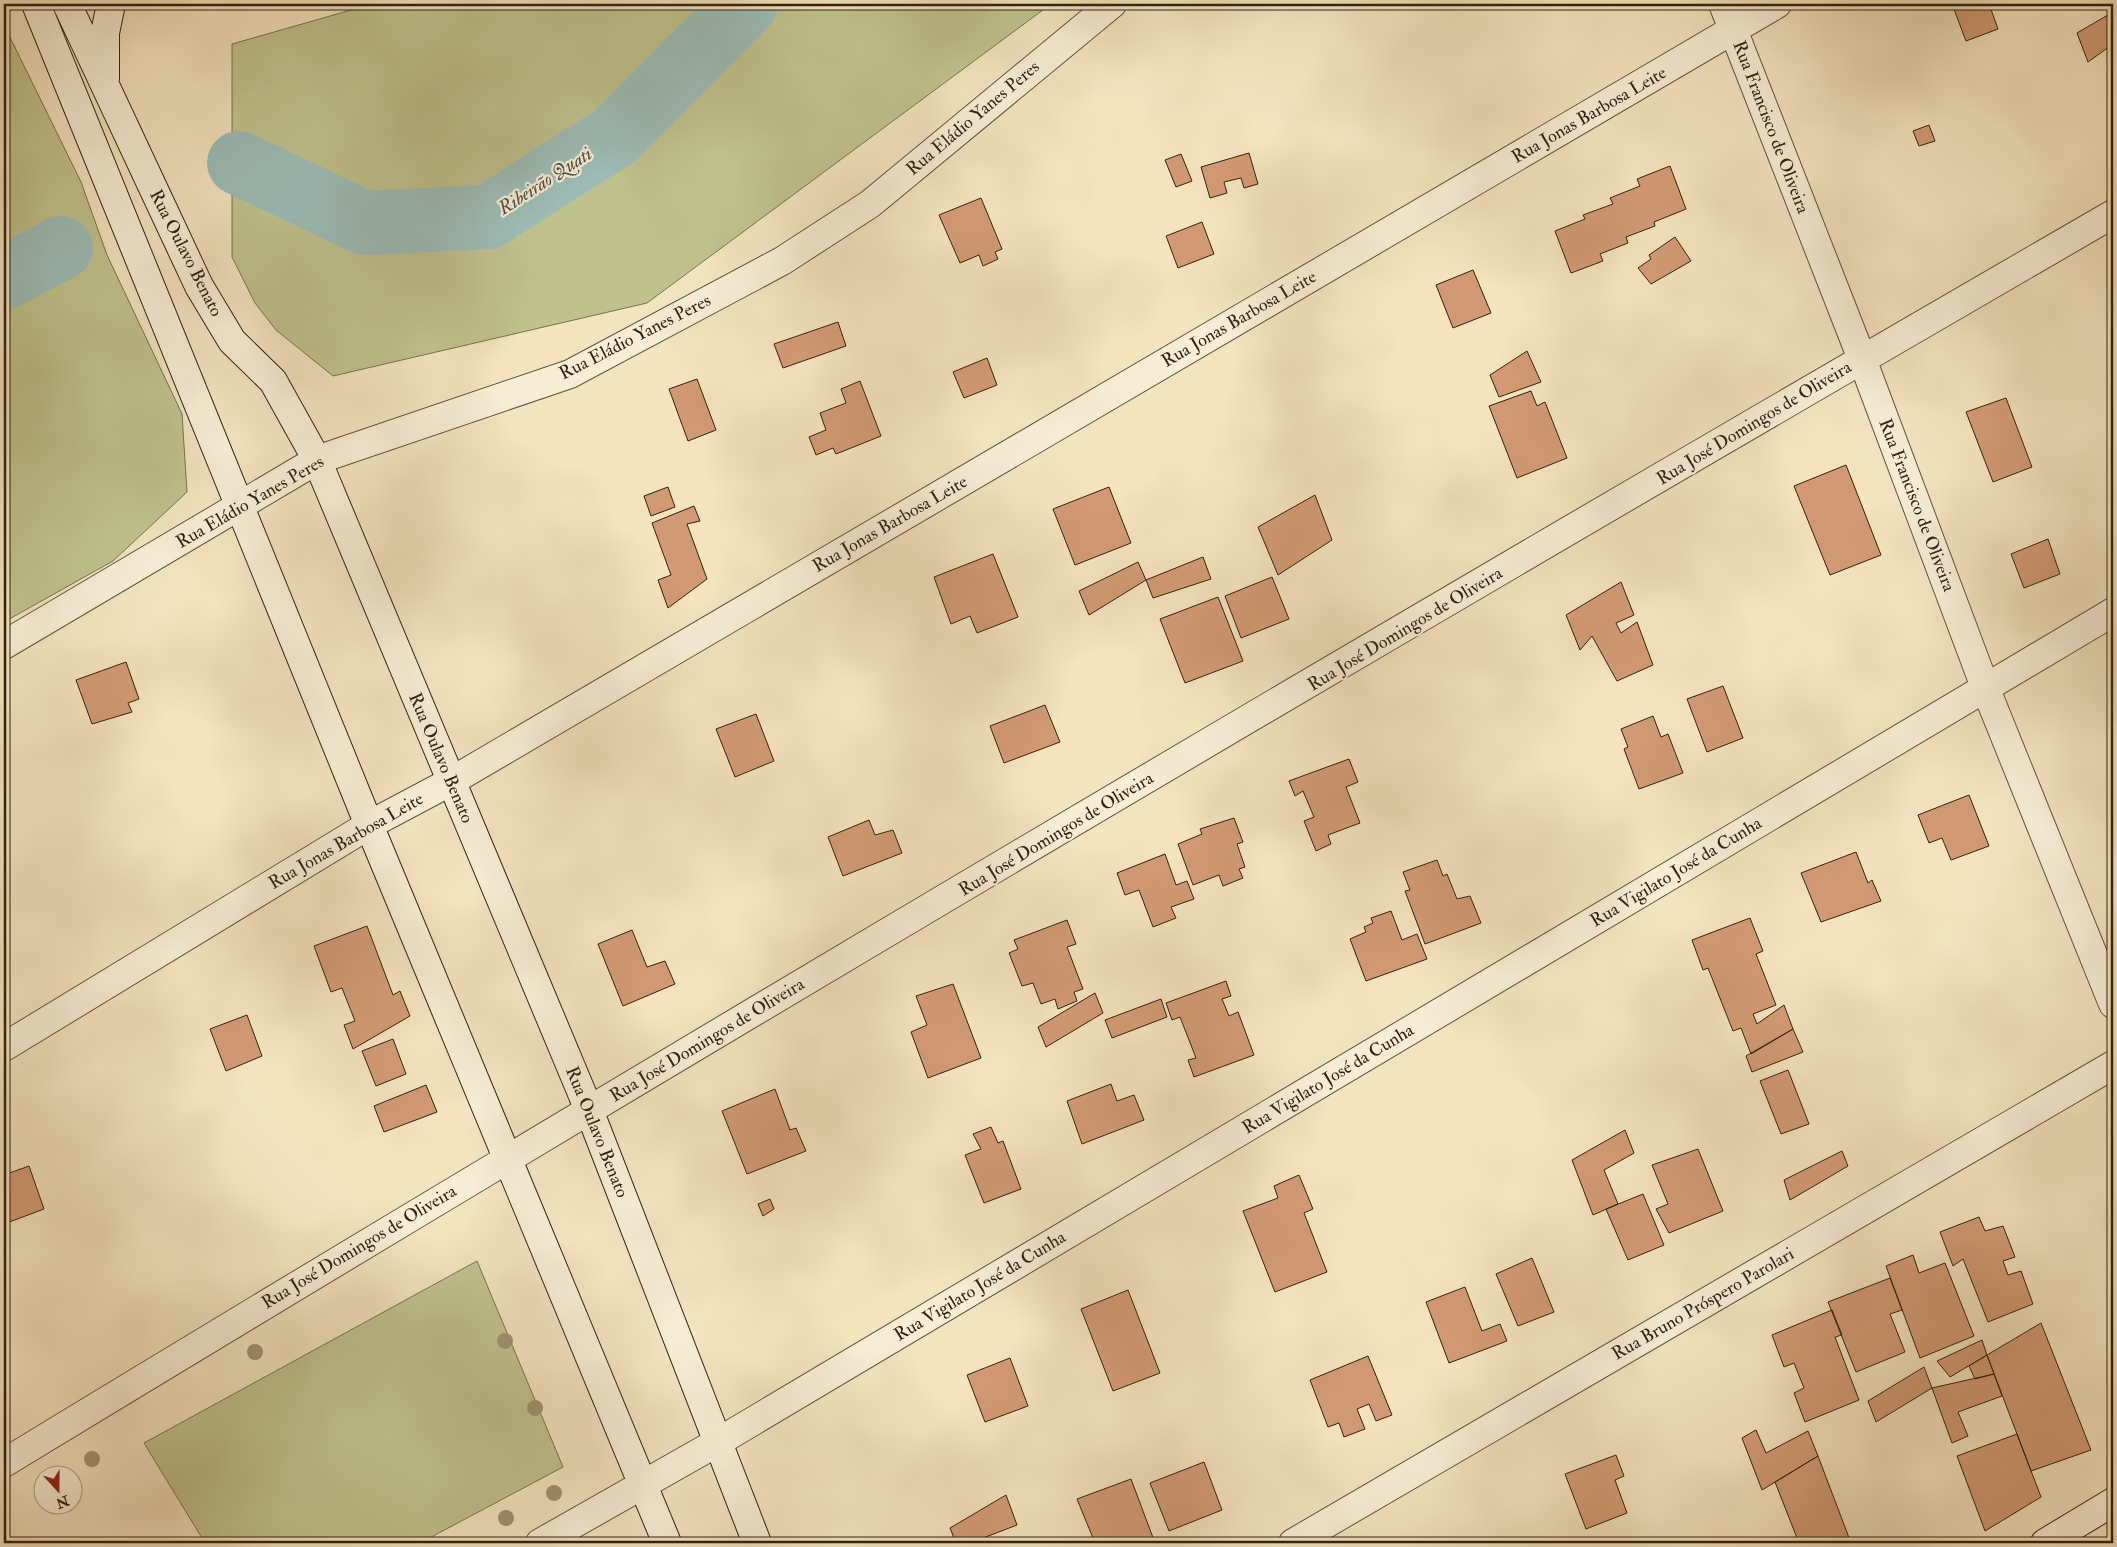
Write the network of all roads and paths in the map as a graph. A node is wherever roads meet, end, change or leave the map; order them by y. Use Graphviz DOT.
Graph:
graph roads {
  1 [pos="36,4"];
  2 [pos="67,4"];
  3 [pos="111,4"];
  4 [pos="1112,4"];
  5 [pos="1723,4"];
  6 [pos="1778,4"];
  7 [pos="1733,30"];
  8 [pos="105,85"];
  9 [pos="2113,214"];
  10 [pos="1862,359"];
  11 [pos="317,460"];
  12 [pos="239,507"];
  13 [pos="2113,612"];
  14 [pos="4,645"];
  15 [pos="1985,687"];
  16 [pos="450,782"];
  17 [pos="369,825"];
  18 [pos="2113,1004"];
  19 [pos="4,1047"];
  20 [pos="2113,1065"];
  21 [pos="589,1110"];
  22 [pos="508,1157"];
  23 [pos="718,1442"];
  24 [pos="4,1463"];
  25 [pos="643,1482"];
  26 [pos="2113,1502"];
  27 [pos="540,1543"];
  28 [pos="667,1543"];
  29 [pos="756,1543"];
  30 [pos="1293,1543"];
  31 [pos="2045,1543"];
  1 -- 12 [label="street"];
  2 -- 8 [label="street, Rua Oulavo Benato"];
  3 -- 8 [label="street"];
  4 -- 11 [label="street, Rua Eládio Yanes Peres"];
  5 -- 7 [label="street, Rua Francisco de Oliveira"];
  6 -- 7 [label="street, Rua Jonas Barbosa Leite"];
  7 -- 10 [label="street, Rua Francisco de Oliveira"];
  7 -- 16 [label="street, Rua Jonas Barbosa Leite"];
  8 -- 11 [label="street, Rua Oulavo Benato"];
  9 -- 10 [label="street, Rua José Domingos de Oliveira"];
  10 -- 15 [label="street, Rua Francisco de Oliveira"];
  10 -- 21 [label="street, Rua José Domingos de Oliveira"];
  11 -- 12 [label="street, Rua Eládio Yanes Peres"];
  11 -- 16 [label="street, Rua Oulavo Benato"];
  12 -- 14 [label="street, Rua Eládio Yanes Peres"];
  12 -- 17 [label="street"];
  13 -- 15 [label="street, Rua Vigilato José da Cunha"];
  15 -- 18 [label="street, Rua Francisco de Oliveira"];
  15 -- 23 [label="street, Rua Vigilato José da Cunha"];
  16 -- 17 [label="street, Rua Jonas Barbosa Leite"];
  16 -- 21 [label="street, Rua Oulavo Benato"];
  17 -- 19 [label="street, Rua Jonas Barbosa Leite"];
  17 -- 22 [label="street"];
  20 -- 30 [label="street, Rua Bruno Próspero Parolari"];
  21 -- 22 [label="street, Rua José Domingos de Oliveira"];
  21 -- 23 [label="street, Rua Oulavo Benato"];
  22 -- 24 [label="street, Rua José Domingos de Oliveira"];
  22 -- 25 [label="street"];
  23 -- 25 [label="street, Rua Vigilato José da Cunha"];
  23 -- 29 [label="street, Rua Oulavo Benato"];
  25 -- 27 [label="street, Rua Vigilato José da Cunha"];
  25 -- 28 [label="street"];
  26 -- 31 [label="street"];
}
